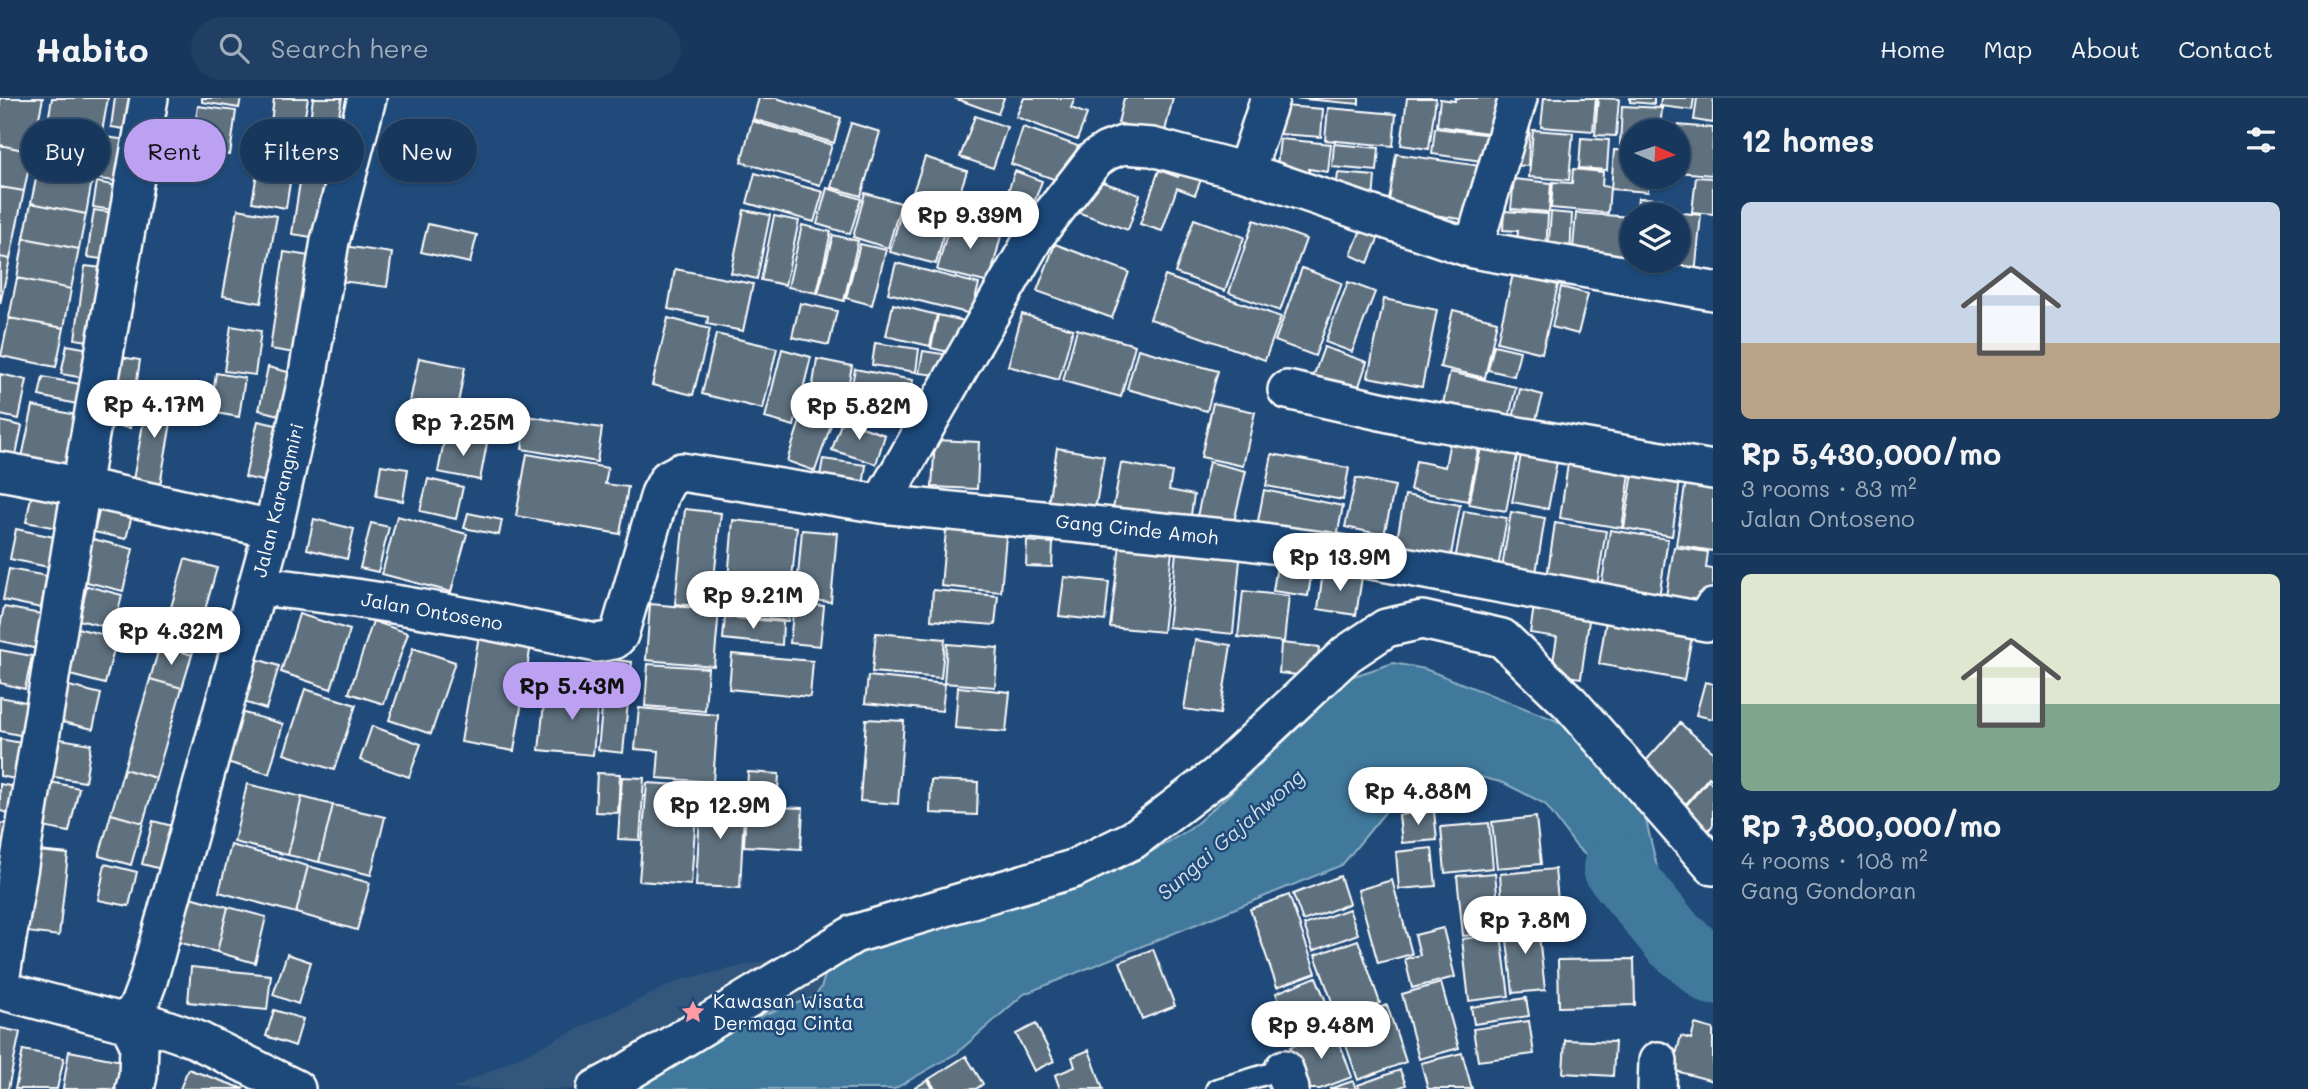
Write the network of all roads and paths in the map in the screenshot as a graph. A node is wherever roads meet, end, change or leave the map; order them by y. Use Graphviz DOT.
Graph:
graph roads {
  1 [pos="149,98"];
  2 [pos="366,98"];
  3 [pos="1270,98"];
  4 [pos="1518,98"];
  5 [pos="1246,172"];
  6 [pos="1473,249"];
  7 [pos="1713,291"];
  8 [pos="1287,390"];
  9 [pos="1713,470"];
  10 [pos="0,471"];
  11 [pos="81,486"];
  12 [pos="881,504"];
  13 [pos="273,529"];
  14 [pos="257,586"];
  15 [pos="1713,608"];
  16 [pos="1713,866"];
  17 [pos="0,981"];
  18 [pos="0,990"];
  19 [pos="128,1018"];
  20 [pos="1287,1079"];
  21 [pos="135,1089"];
  22 [pos="296,1089"];
  23 [pos="596,1089"];
  24 [pos="1216,1089"];
  1 -- 11 [label="street"];
  2 -- 13 [label="street, Jalan Karangmiri"];
  3 -- 5 [label="street"];
  4 -- 6 [label="street"];
  5 -- 6 [label="street"];
  5 -- 12 [label="street"];
  6 -- 7 [label="street"];
  8 -- 9 [label="street"];
  10 -- 11 [label="street"];
  11 -- 13 [label="street"];
  11 -- 17 [label="street"];
  12 -- 14 [label="street, Jalan Ontoseno"];
  12 -- 15 [label="street, Gang Cinde Amoh"];
  13 -- 14 [label="street, Jalan Karangmiri"];
  14 -- 19 [label="street, Jalan Karangmiri"];
  16 -- 23 [label="street"];
  18 -- 19 [label="street"];
  19 -- 21 [label="street"];
  19 -- 22 [label="street"];
  20 -- 24 [label="lane"];
}
